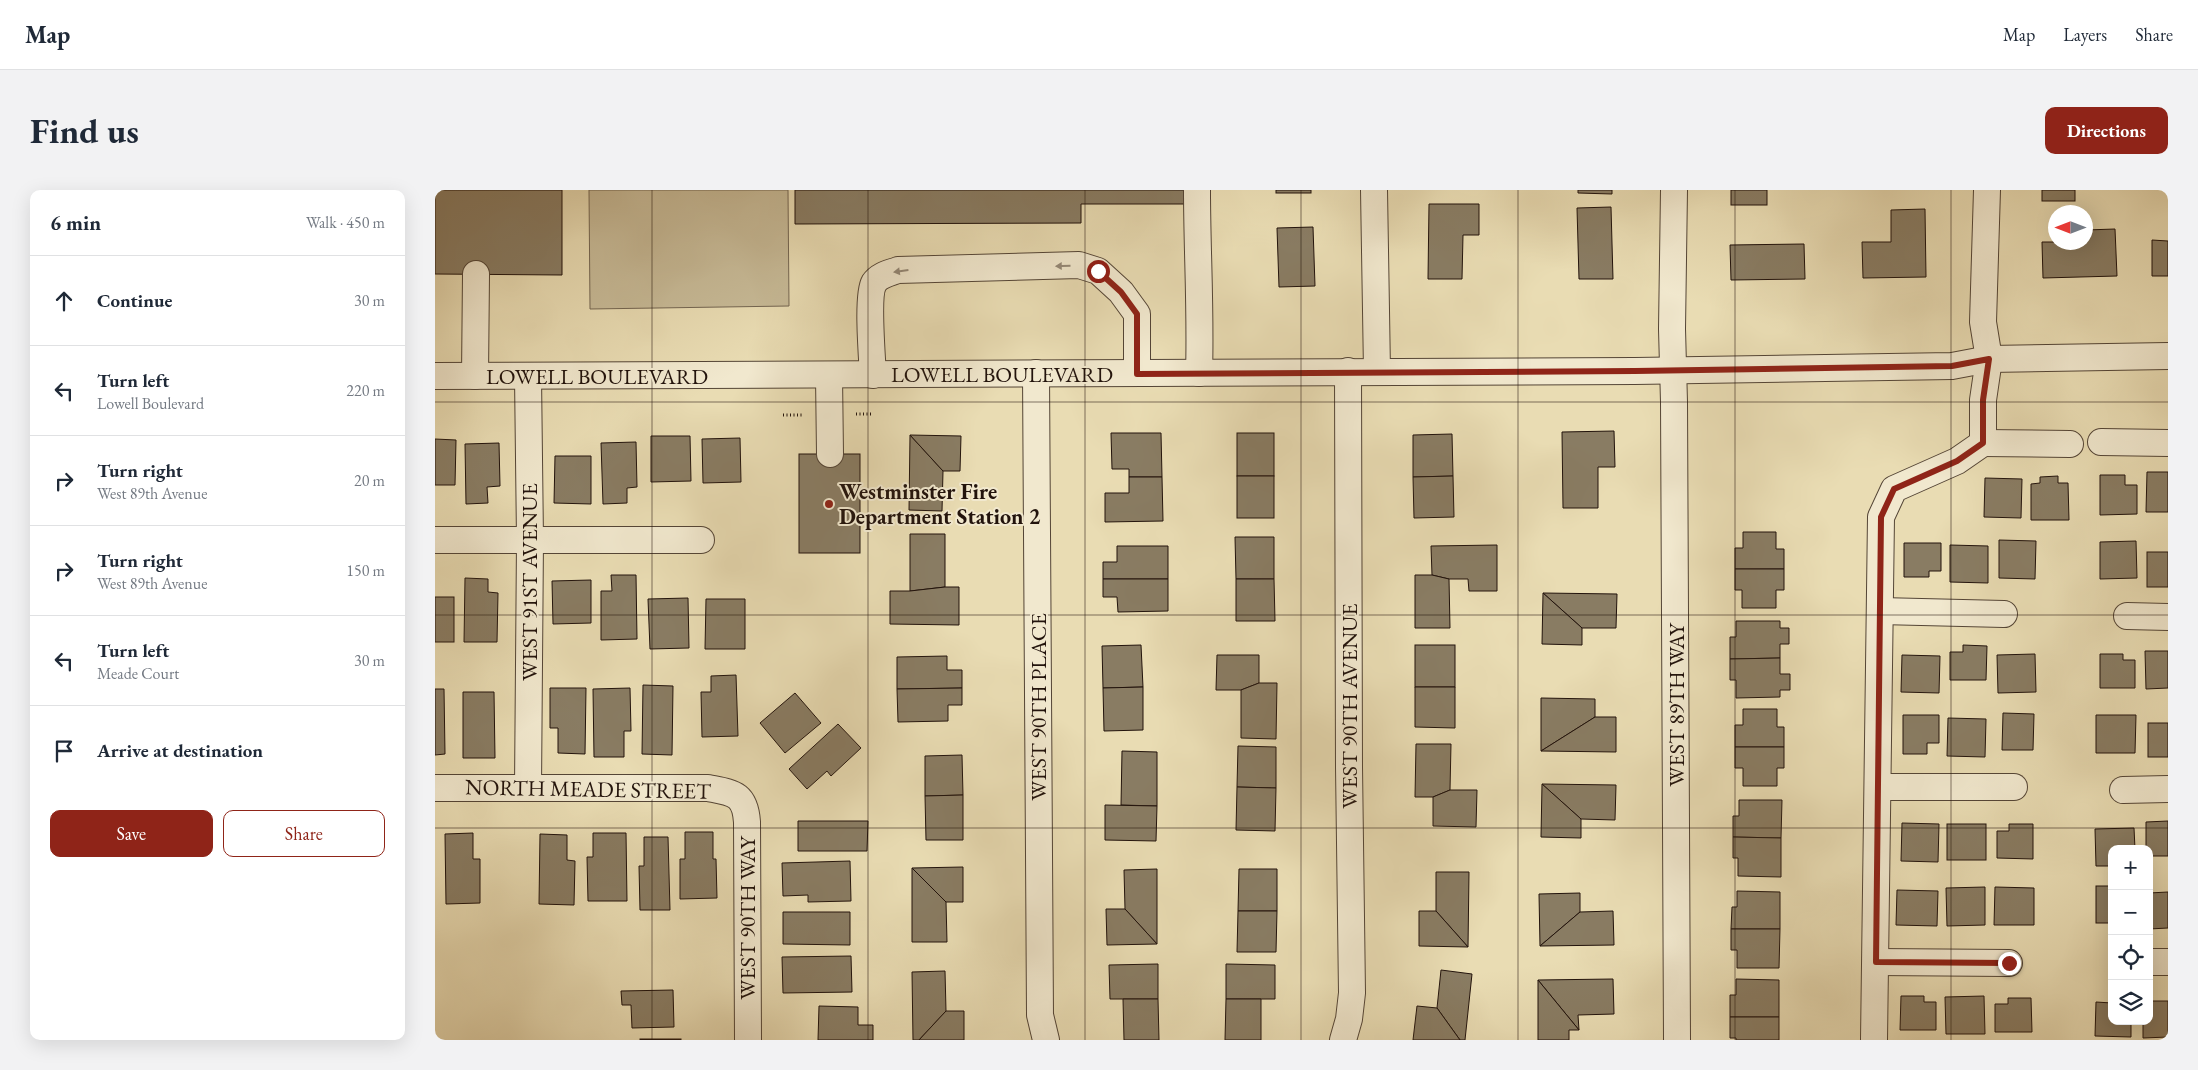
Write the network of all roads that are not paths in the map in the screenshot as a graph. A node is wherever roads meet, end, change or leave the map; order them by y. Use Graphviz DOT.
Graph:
graph roads {
  1 [pos="1197,190"];
  2 [pos="1374,190"];
  3 [pos="1674,190"];
  4 [pos="1987,190"];
  5 [pos="476,274"];
  6 [pos="2168,356"];
  7 [pos="1989,359"];
  8 [pos="1673,370"];
  9 [pos="1348,372"];
  10 [pos="1377,372"];
  11 [pos="1036,373"];
  12 [pos="1199,373"];
  13 [pos="1137,374"];
  14 [pos="873,375"];
  15 [pos="435,376"];
  16 [pos="475,376"];
  17 [pos="528,376"];
  18 [pos="829,376"];
  19 [pos="2101,442"];
  20 [pos="1983,443"];
  21 [pos="2168,443"];
  22 [pos="2070,444"];
  23 [pos="830,454"];
  24 [pos="435,540"];
  25 [pos="530,540"];
  26 [pos="701,540"];
  27 [pos="1880,612"];
  28 [pos="2004,614"];
  29 [pos="2127,616"];
  30 [pos="2168,617"];
  31 [pos="1879,787"];
  32 [pos="2014,787"];
  33 [pos="435,788"];
  34 [pos="528,788"];
  35 [pos="2123,790"];
  36 [pos="2168,790"];
  37 [pos="739,797"];
  38 [pos="1876,962"];
  39 [pos="2153,962"];
  40 [pos="2168,962"];
  41 [pos="2009,963"];
  42 [pos="748,1040"];
  43 [pos="1046,1040"];
  44 [pos="1343,1040"];
  45 [pos="1677,1040"];
  46 [pos="1874,1040"];
  1 -- 12 [label="street"];
  2 -- 10 [label="street"];
  3 -- 8 [label="street, WEST 89TH WAY"];
  4 -- 7 [label="street"];
  5 -- 16 [label="street"];
  6 -- 7 [label="street, LOWELL BOULEVARD"];
  7 -- 8 [label="street, LOWELL BOULEVARD"];
  7 -- 20 [label="street"];
  8 -- 10 [label="street, LOWELL BOULEVARD"];
  8 -- 45 [label="street, WEST 89TH WAY"];
  9 -- 10 [label="street, LOWELL BOULEVARD"];
  9 -- 12 [label="street, LOWELL BOULEVARD"];
  9 -- 44 [label="street, WEST 90TH AVENUE"];
  11 -- 13 [label="street, LOWELL BOULEVARD"];
  11 -- 14 [label="street, LOWELL BOULEVARD"];
  11 -- 43 [label="street, WEST 90TH PLACE"];
  12 -- 13 [label="street, LOWELL BOULEVARD"];
  13 -- 14 [label="street, one-way"];
  14 -- 18 [label="street, LOWELL BOULEVARD"];
  15 -- 16 [label="street, LOWELL BOULEVARD"];
  16 -- 17 [label="street, LOWELL BOULEVARD"];
  17 -- 18 [label="street, LOWELL BOULEVARD"];
  17 -- 25 [label="street, WEST 91ST AVENUE"];
  18 -- 23 [label="street"];
  19 -- 21 [label="street"];
  20 -- 22 [label="street"];
  20 -- 27 [label="street"];
  24 -- 25 [label="street"];
  25 -- 26 [label="street"];
  25 -- 34 [label="street, WEST 91ST AVENUE"];
  27 -- 28 [label="street"];
  27 -- 31 [label="street"];
  29 -- 30 [label="street"];
  31 -- 32 [label="street"];
  31 -- 38 [label="street"];
  33 -- 34 [label="street, NORTH MEADE STREET"];
  34 -- 37 [label="street, NORTH MEADE STREET"];
  35 -- 36 [label="street"];
  37 -- 42 [label="street, WEST 90TH WAY"];
  38 -- 41 [label="street"];
  38 -- 46 [label="street"];
  39 -- 40 [label="street"];
}
